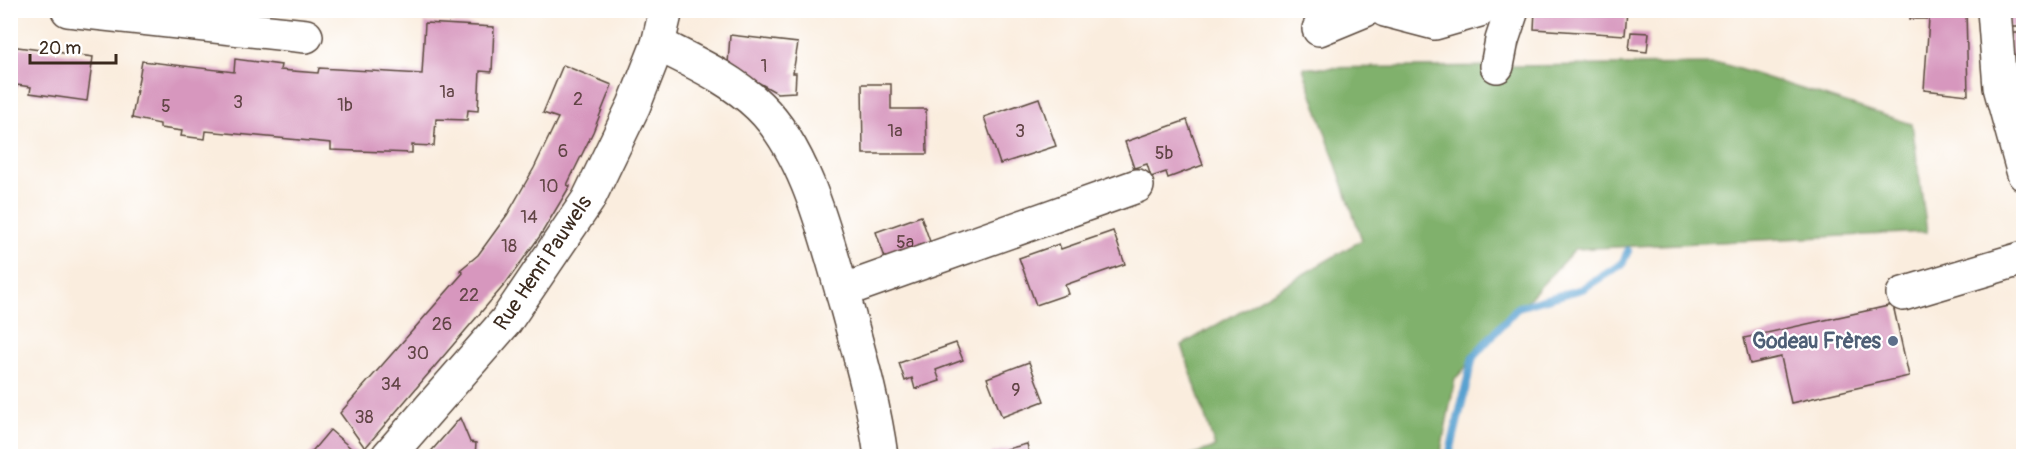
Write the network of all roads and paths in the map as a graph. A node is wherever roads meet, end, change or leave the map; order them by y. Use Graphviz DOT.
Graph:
graph roads {
  1 [pos="68,10"];
  2 [pos="666,10"];
  3 [pos="1365,10"];
  4 [pos="1385,10"];
  5 [pos="1480,10"];
  6 [pos="1512,10"];
  7 [pos="1995,10"];
  8 [pos="1319,29"];
  9 [pos="306,36"];
  10 [pos="658,44"];
  11 [pos="1497,66"];
  12 [pos="2024,174"];
  13 [pos="1137,186"];
  14 [pos="2024,258"];
  15 [pos="842,291"];
  16 [pos="1903,294"];
  17 [pos="388,456"];
  18 [pos="881,456"];
  1 -- 9 [label="street"];
  2 -- 10 [label="street, Rue Henri Pauwels"];
  3 -- 8 [label="street"];
  4 -- 5 [label="street"];
  6 -- 11 [label="street"];
  7 -- 12 [label="street"];
  10 -- 15 [label="street"];
  10 -- 17 [label="street, Rue Henri Pauwels"];
  13 -- 15 [label="street"];
  14 -- 16 [label="street"];
  15 -- 18 [label="street"];
}
